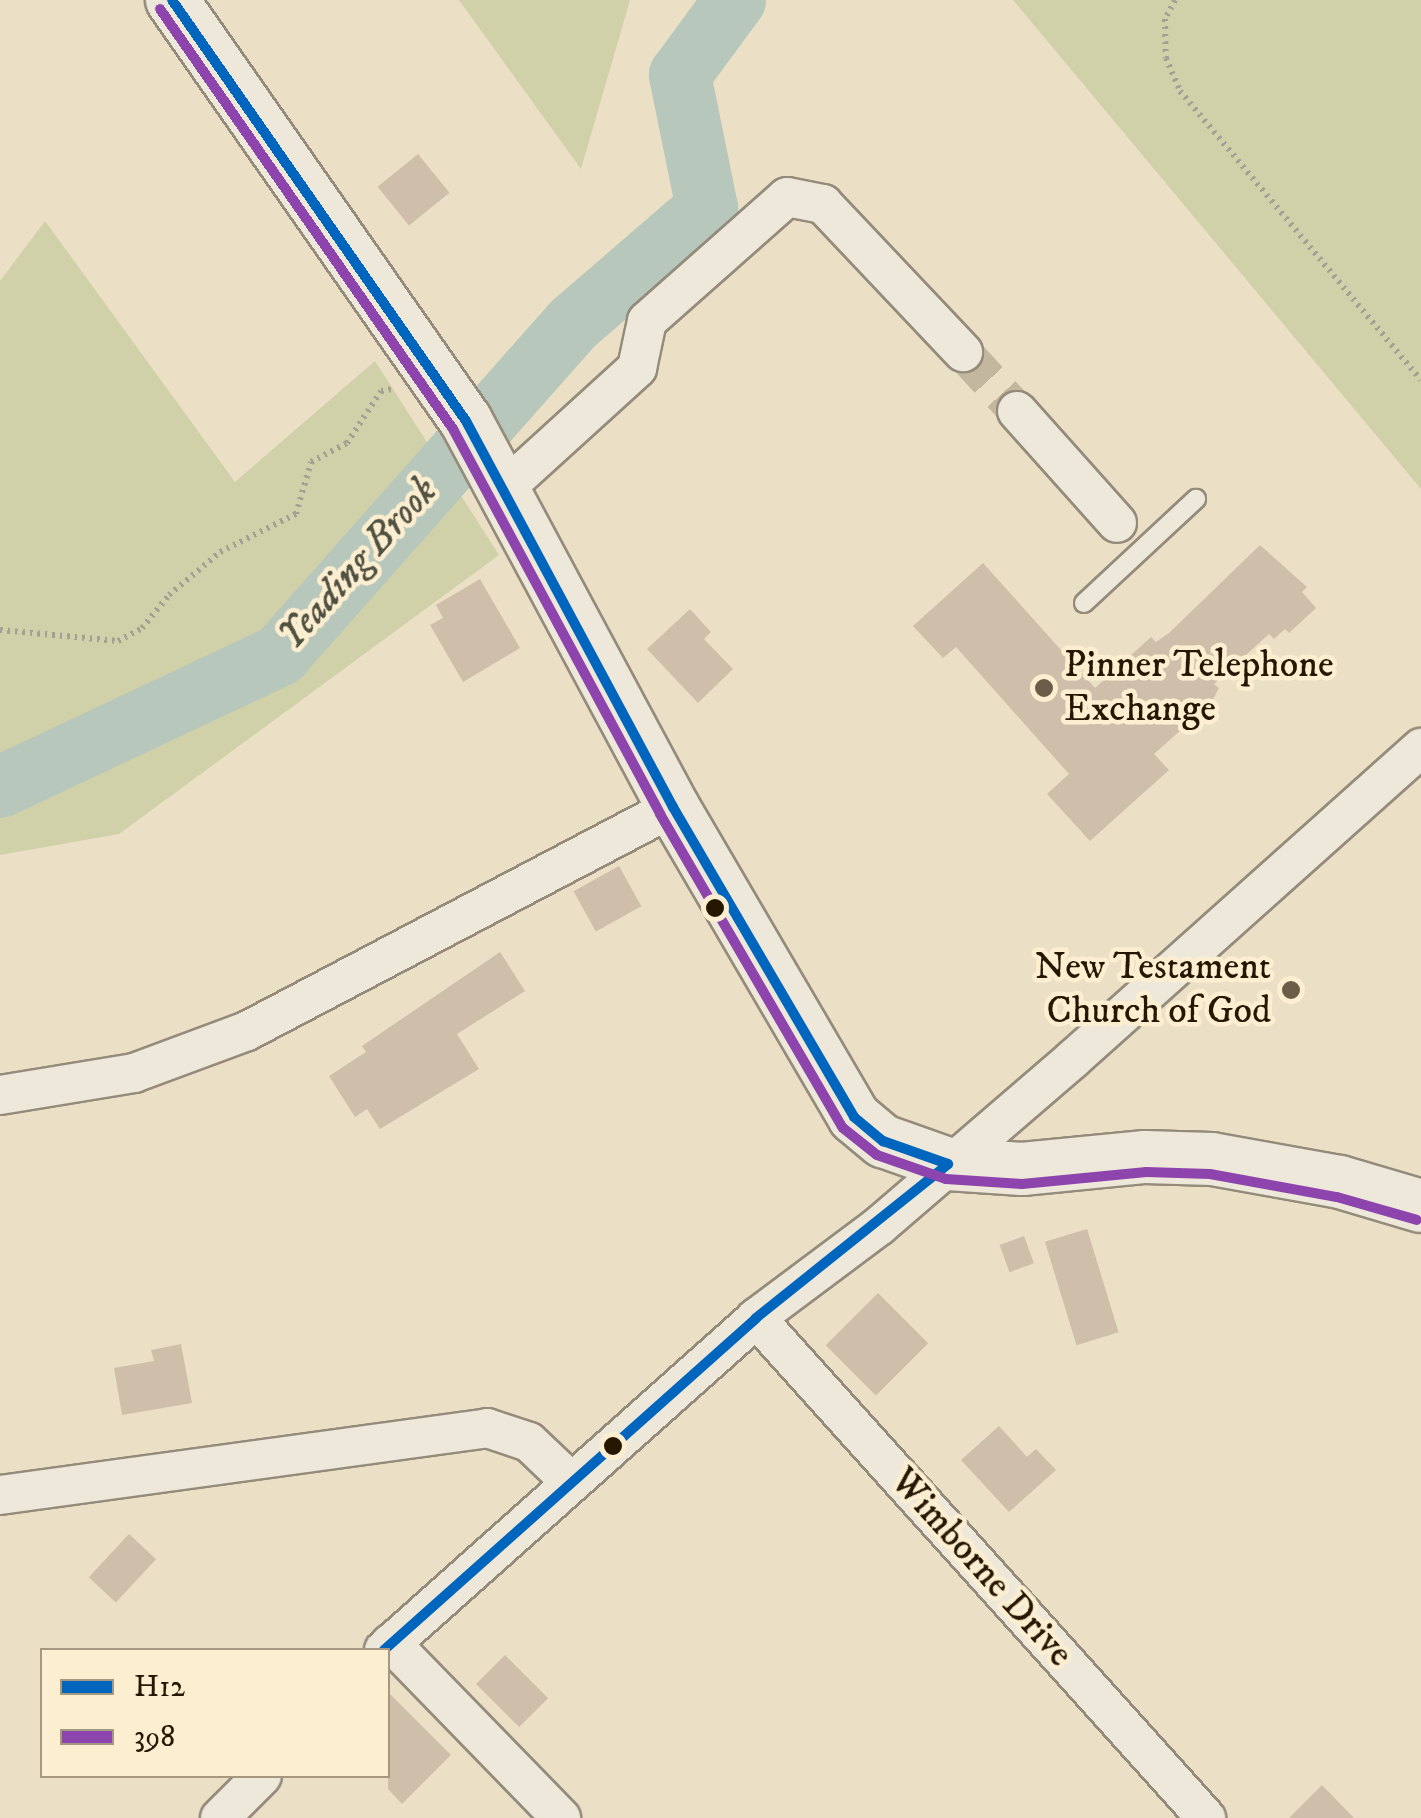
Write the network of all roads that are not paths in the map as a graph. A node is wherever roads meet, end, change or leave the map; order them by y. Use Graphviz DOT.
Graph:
graph roads {
  1 [pos="172,0"];
  2 [pos="963,352"];
  3 [pos="1017,411"];
  4 [pos="483,455"];
  5 [pos="1196,498"];
  6 [pos="1129,536"];
  7 [pos="1084,603"];
  8 [pos="1421,748"];
  9 [pos="673,807"];
  10 [pos="0,1096"];
  11 [pos="948,1164"];
  12 [pos="1421,1206"];
  13 [pos="756,1318"];
  14 [pos="569,1480"];
  15 [pos="0,1494"];
  16 [pos="387,1647"];
  17 [pos="390,1650"];
  18 [pos="260,1778"];
  19 [pos="220,1818"];
  20 [pos="560,1818"];
  21 [pos="1206,1818"];
  1 -- 4 [label="street"];
  2 -- 4 [label="street"];
  3 -- 6 [label="street"];
  4 -- 9 [label="street"];
  5 -- 6 [label="lane"];
  6 -- 7 [label="lane"];
  8 -- 11 [label="street"];
  9 -- 10 [label="street"];
  9 -- 11 [label="street"];
  11 -- 12 [label="street"];
  11 -- 13 [label="street"];
  13 -- 14 [label="street"];
  13 -- 21 [label="street, Wimborne Drive"];
  14 -- 15 [label="street"];
  14 -- 16 [label="street"];
  17 -- 20 [label="street"];
  18 -- 19 [label="street"];
}
